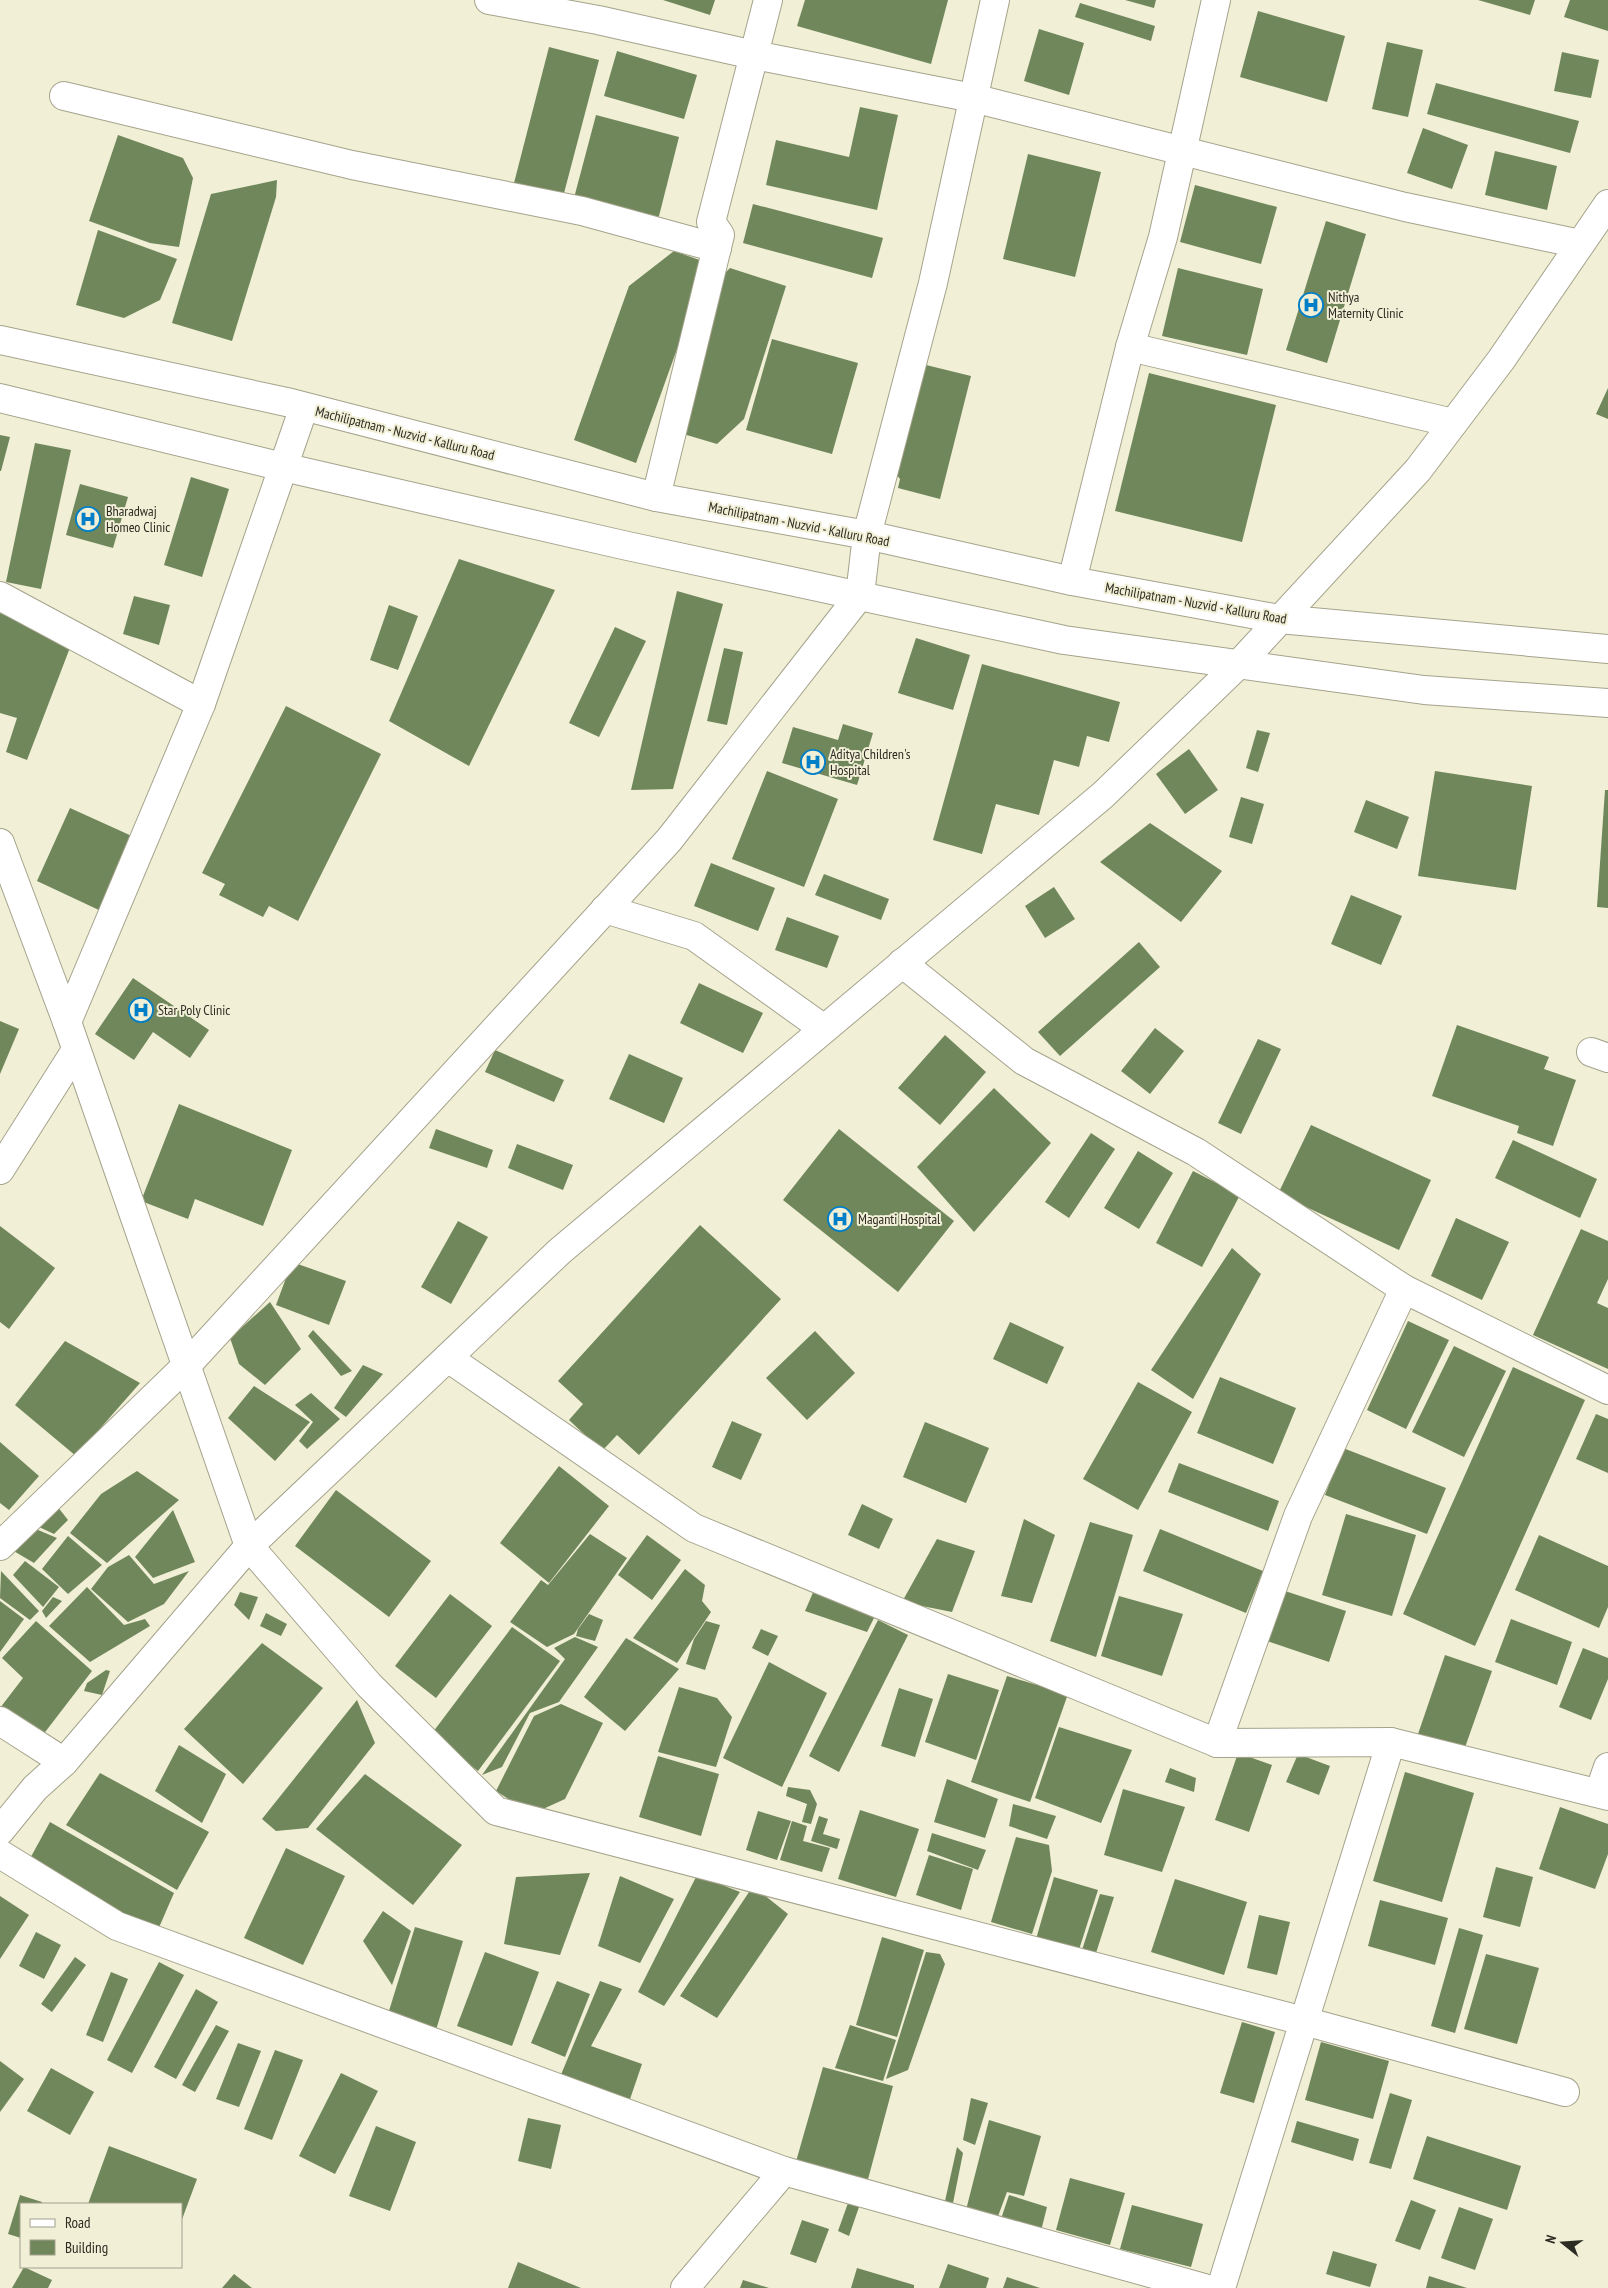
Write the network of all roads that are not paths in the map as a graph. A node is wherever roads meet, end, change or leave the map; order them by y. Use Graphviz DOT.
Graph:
graph roads {
  1 [pos="489,0"];
  2 [pos="768,0"];
  3 [pos="995,0"];
  4 [pos="1216,0"];
  5 [pos="754,56"];
  6 [pos="64,96"];
  7 [pos="973,98"];
  8 [pos="1182,151"];
  9 [pos="1608,204"];
  10 [pos="1580,244"];
  11 [pos="717,248"];
  12 [pos="0,340"];
  13 [pos="1130,348"];
  14 [pos="0,398"];
  15 [pos="304,407"];
  16 [pos="1453,423"];
  17 [pos="283,467"];
  18 [pos="656,497"];
  19 [pos="867,535"];
  20 [pos="1072,582"];
  21 [pos="860,595"];
  22 [pos="0,596"];
  23 [pos="1279,619"];
  24 [pos="1608,649"];
  25 [pos="1240,664"];
  26 [pos="1608,703"];
  27 [pos="200,704"];
  28 [pos="0,843"];
  29 [pos="605,909"];
  30 [pos="902,964"];
  31 [pos="67,1022"];
  32 [pos="824,1029"];
  33 [pos="76,1050"];
  34 [pos="0,1170"];
  35 [pos="1404,1289"];
  36 [pos="448,1358"];
  37 [pos="186,1366"];
  38 [pos="1608,1390"];
  39 [pos="0,1546"];
  40 [pos="249,1546"];
  41 [pos="0,1721"];
  42 [pos="1391,1742"];
  43 [pos="1217,1744"];
  44 [pos="64,1762"];
  45 [pos="1608,1766"];
  46 [pos="1603,1795"];
  47 [pos="0,1830"];
  48 [pos="0,1854"];
  49 [pos="1304,2021"];
  50 [pos="1565,2092"];
  51 [pos="784,2170"];
  52 [pos="685,2288"];
  53 [pos="1204,2288"];
  54 [pos="1221,2288"];
  1 -- 5 [label="main road"];
  2 -- 5 [label="main road"];
  3 -- 7 [label="main road"];
  4 -- 8 [label="main road"];
  5 -- 7 [label="main road"];
  5 -- 11 [label="main road"];
  6 -- 11 [label="main road"];
  7 -- 8 [label="main road"];
  7 -- 19 [label="main road"];
  8 -- 10 [label="main road"];
  8 -- 13 [label="main road"];
  9 -- 10 [label="main road"];
  10 -- 16 [label="main road"];
  11 -- 18 [label="main road"];
  12 -- 15 [label="main road, Machilipatnam - Nuzvid - Kalluru Road"];
  13 -- 16 [label="main road"];
  13 -- 20 [label="main road"];
  14 -- 17 [label="main road"];
  15 -- 17 [label="main road"];
  15 -- 18 [label="main road, Machilipatnam - Nuzvid - Kalluru Road"];
  16 -- 23 [label="main road"];
  17 -- 21 [label="main road"];
  17 -- 27 [label="main road"];
  18 -- 19 [label="main road, Machilipatnam - Nuzvid - Kalluru Road"];
  19 -- 20 [label="main road, Machilipatnam - Nuzvid - Kalluru Road"];
  19 -- 21 [label="main road"];
  20 -- 23 [label="main road, Machilipatnam - Nuzvid - Kalluru Road"];
  21 -- 25 [label="main road"];
  21 -- 29 [label="main road"];
  22 -- 27 [label="main road"];
  23 -- 24 [label="main road, Machilipatnam - Nuzvid - Kalluru Road"];
  23 -- 25 [label="main road"];
  25 -- 26 [label="main road"];
  25 -- 30 [label="main road"];
  27 -- 31 [label="main road"];
  28 -- 31 [label="main road"];
  29 -- 32 [label="main road"];
  29 -- 37 [label="main road"];
  30 -- 32 [label="main road"];
  30 -- 35 [label="main road"];
  31 -- 33 [label="main road"];
  32 -- 36 [label="main road"];
  33 -- 34 [label="main road"];
  33 -- 37 [label="main road"];
  35 -- 38 [label="main road"];
  35 -- 43 [label="main road"];
  36 -- 40 [label="main road"];
  36 -- 43 [label="main road"];
  37 -- 39 [label="main road"];
  37 -- 40 [label="main road"];
  40 -- 44 [label="main road"];
  40 -- 49 [label="main road"];
  41 -- 44 [label="main road"];
  42 -- 43 [label="main road"];
  42 -- 46 [label="main road"];
  42 -- 49 [label="main road"];
  44 -- 47 [label="main road"];
  45 -- 46 [label="main road"];
  48 -- 51 [label="main road"];
  49 -- 50 [label="main road"];
  49 -- 54 [label="main road"];
  51 -- 52 [label="main road"];
  51 -- 53 [label="main road"];
}
